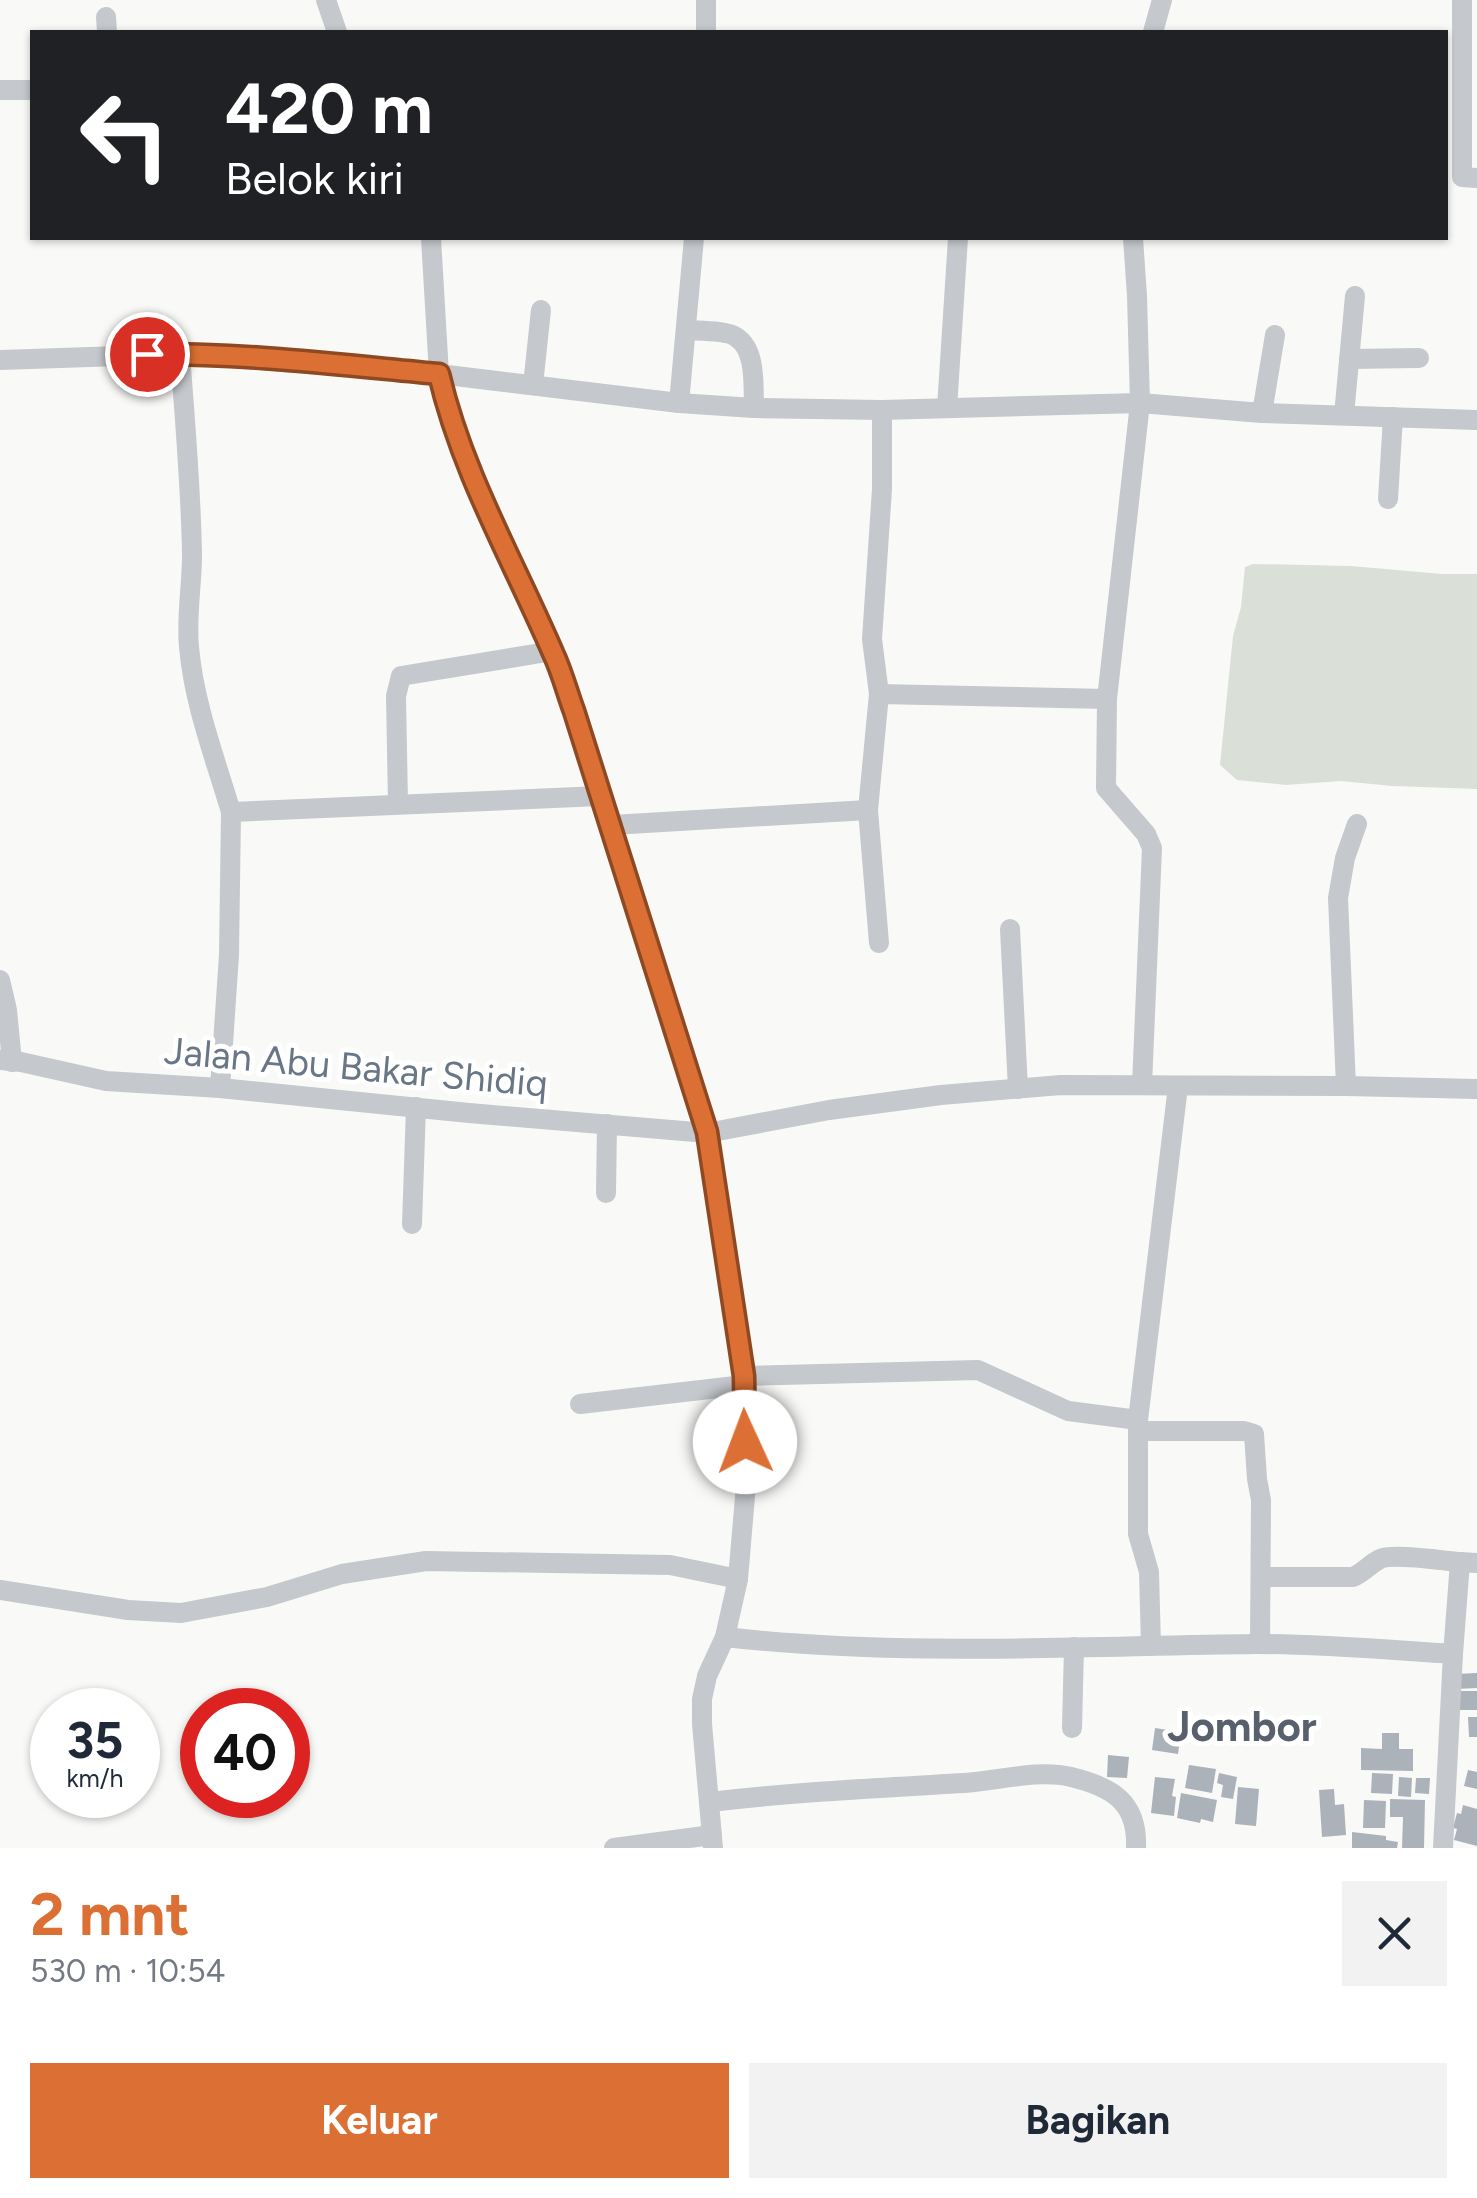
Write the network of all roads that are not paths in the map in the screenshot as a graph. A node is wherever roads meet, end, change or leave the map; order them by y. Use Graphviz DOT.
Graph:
graph roads {
  1 [pos="326,0"];
  2 [pos="706,0"];
  3 [pos="1162,0"];
  4 [pos="1462,0"];
  5 [pos="334,30"];
  6 [pos="706,30"];
  7 [pos="1154,30"];
  8 [pos="0,90"];
  9 [pos="30,90"];
  10 [pos="1461,177"];
  11 [pos="430,240"];
  12 [pos="694,240"];
  13 [pos="958,240"];
  14 [pos="1133,240"];
  15 [pos="1355,296"];
  16 [pos="541,310"];
  17 [pos="686,330"];
  18 [pos="1275,335"];
  19 [pos="180,354"];
  20 [pos="1419,358"];
  21 [pos="1349,359"];
  22 [pos="0,360"];
  23 [pos="439,374"];
  24 [pos="533,386"];
  25 [pos="679,403"];
  26 [pos="1140,403"];
  27 [pos="754,408"];
  28 [pos="947,408"];
  29 [pos="882,410"];
  30 [pos="1262,413"];
  31 [pos="1344,416"];
  32 [pos="1393,417"];
  33 [pos="1477,420"];
  34 [pos="1388,498"];
  35 [pos="553,652"];
  36 [pos="879,694"];
  37 [pos="1108,699"];
  38 [pos="600,796"];
  39 [pos="398,804"];
  40 [pos="868,810"];
  41 [pos="231,812"];
  42 [pos="1357,824"];
  43 [pos="612,825"];
  44 [pos="1010,929"];
  45 [pos="879,943"];
  46 [pos="0,980"];
  47 [pos="6,1061"];
  48 [pos="1142,1085"];
  49 [pos="1178,1086"];
  50 [pos="1346,1086"];
  51 [pos="220,1088"];
  52 [pos="1018,1089"];
  53 [pos="1477,1089"];
  54 [pos="416,1108"];
  55 [pos="607,1124"];
  56 [pos="707,1132"];
  57 [pos="606,1194"];
  58 [pos="412,1224"];
  59 [pos="744,1381"];
  60 [pos="580,1404"];
  61 [pos="1138,1425"];
  62 [pos="1469,1562"];
  63 [pos="1262,1577"];
  64 [pos="738,1579"];
  65 [pos="0,1590"];
  66 [pos="725,1637"];
  67 [pos="1260,1644"];
  68 [pos="1151,1646"];
  69 [pos="1074,1647"];
  70 [pos="1453,1654"];
  71 [pos="1072,1728"];
  72 [pos="710,1802"];
  73 [pos="713,1842"];
  74 [pos="614,1848"];
  75 [pos="1136,1848"];
  76 [pos="1443,1848"];
  1 -- 5 [label="street"];
  2 -- 6 [label="street"];
  3 -- 7 [label="street"];
  4 -- 10 [label="street"];
  8 -- 9 [label="street"];
  11 -- 23 [label="street"];
  12 -- 17 [label="street"];
  13 -- 28 [label="street"];
  14 -- 26 [label="street"];
  15 -- 21 [label="street"];
  16 -- 24 [label="street"];
  17 -- 25 [label="street"];
  17 -- 27 [label="street"];
  18 -- 30 [label="street"];
  19 -- 22 [label="street"];
  19 -- 23 [label="street"];
  19 -- 41 [label="street"];
  20 -- 21 [label="street"];
  21 -- 31 [label="street"];
  23 -- 24 [label="street"];
  23 -- 35 [label="street"];
  24 -- 25 [label="street"];
  25 -- 27 [label="street"];
  26 -- 28 [label="street"];
  26 -- 30 [label="street"];
  26 -- 37 [label="street"];
  27 -- 29 [label="street"];
  28 -- 29 [label="street"];
  29 -- 36 [label="street"];
  30 -- 31 [label="street"];
  31 -- 32 [label="street"];
  32 -- 33 [label="street"];
  32 -- 34 [label="street"];
  35 -- 38 [label="street"];
  35 -- 39 [label="street"];
  36 -- 37 [label="street"];
  36 -- 40 [label="street"];
  37 -- 48 [label="street"];
  38 -- 39 [label="street"];
  38 -- 43 [label="street"];
  39 -- 41 [label="street"];
  40 -- 43 [label="street"];
  40 -- 45 [label="street"];
  41 -- 51 [label="street"];
  42 -- 50 [label="street"];
  43 -- 56 [label="street"];
  44 -- 52 [label="street"];
  46 -- 47 [label="street"];
  47 -- 51 [label="street, Jalan Abu Bakar Shidiq"];
  48 -- 49 [label="street, Jalan Abu Bakar Shidiq"];
  48 -- 52 [label="street, Jalan Abu Bakar Shidiq"];
  49 -- 50 [label="street, Jalan Abu Bakar Shidiq"];
  49 -- 61 [label="street"];
  50 -- 53 [label="street, Jalan Abu Bakar Shidiq"];
  51 -- 54 [label="street, Jalan Abu Bakar Shidiq"];
  52 -- 56 [label="street, Jalan Abu Bakar Shidiq"];
  54 -- 55 [label="street, Jalan Abu Bakar Shidiq"];
  54 -- 58 [label="street"];
  55 -- 56 [label="street, Jalan Abu Bakar Shidiq"];
  55 -- 57 [label="street"];
  56 -- 59 [label="street"];
  59 -- 60 [label="street"];
  59 -- 61 [label="street"];
  59 -- 64 [label="street"];
  61 -- 63 [label="street"];
  61 -- 68 [label="street"];
  62 -- 63 [label="street"];
  62 -- 70 [label="street"];
  63 -- 67 [label="street"];
  64 -- 65 [label="street"];
  64 -- 66 [label="street"];
  66 -- 69 [label="street"];
  66 -- 72 [label="street"];
  67 -- 68 [label="street"];
  67 -- 70 [label="street"];
  68 -- 69 [label="street"];
  69 -- 71 [label="street"];
  70 -- 76 [label="street"];
  72 -- 73 [label="street"];
  72 -- 75 [label="street"];
  73 -- 74 [label="street"];
}
